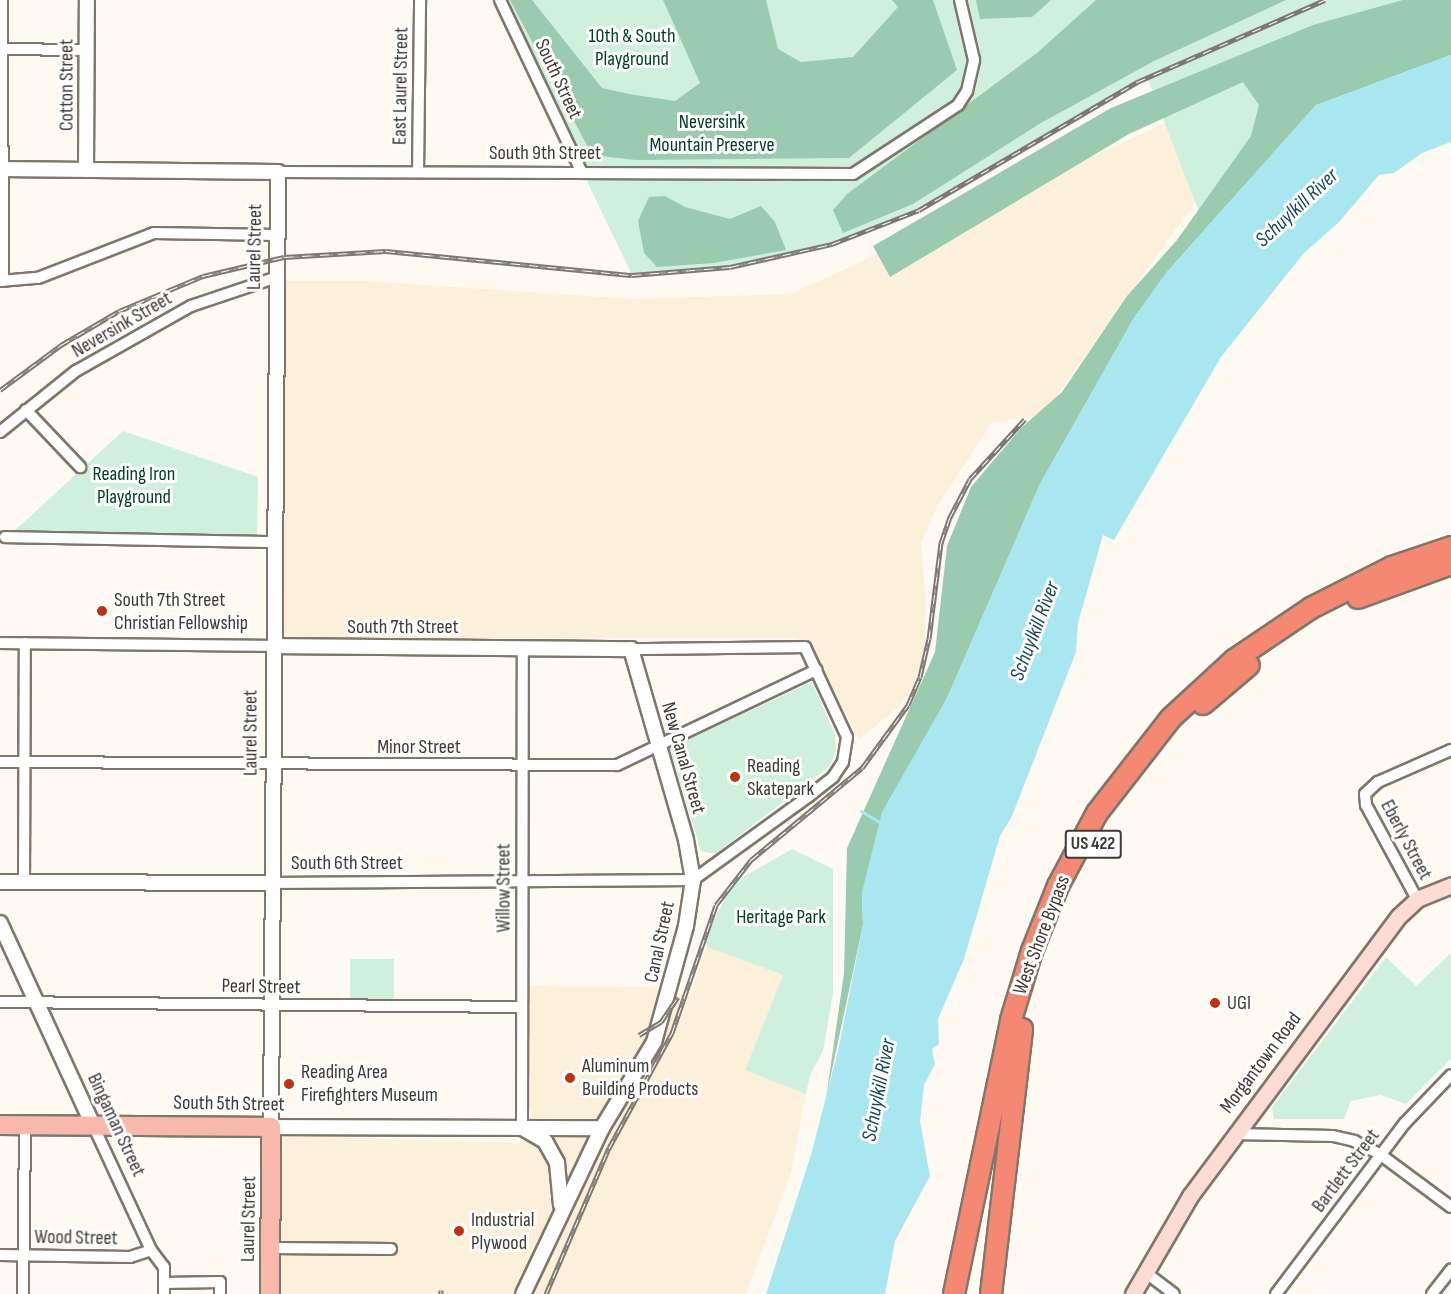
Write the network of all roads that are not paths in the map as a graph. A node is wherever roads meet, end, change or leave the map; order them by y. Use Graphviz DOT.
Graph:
graph roads {
  1 [pos="2,0"];
  2 [pos="87,0"];
  3 [pos="420,0"];
  4 [pos="500,0"];
  5 [pos="960,0"];
  6 [pos="1,49"];
  7 [pos="87,50"];
  8 [pos="1,169"];
  9 [pos="86,170"];
  10 [pos="278,172"];
  11 [pos="418,172"];
  12 [pos="582,173"];
  13 [pos="278,235"];
  14 [pos="277,277"];
  15 [pos="1,281"];
  16 [pos="26,410"];
  17 [pos="0,432"];
  18 [pos="81,467"];
  19 [pos="5,537"];
  20 [pos="275,542"];
  21 [pos="1451,547"];
  22 [pos="1451,564"];
  23 [pos="0,643"];
  24 [pos="25,643"];
  25 [pos="274,646"];
  26 [pos="805,647"];
  27 [pos="523,648"];
  28 [pos="631,649"];
  29 [pos="816,670"];
  30 [pos="659,746"];
  31 [pos="1451,750"];
  32 [pos="0,762"];
  33 [pos="25,762"];
  34 [pos="274,765"];
  35 [pos="522,765"];
  36 [pos="693,880"];
  37 [pos="0,882"];
  38 [pos="24,882"];
  39 [pos="273,883"];
  40 [pos="522,883"];
  41 [pos="1451,885"];
  42 [pos="1417,899"];
  43 [pos="0,923"];
  44 [pos="37,1001"];
  45 [pos="0,1002"];
  46 [pos="272,1005"];
  47 [pos="521,1007"];
  48 [pos="1451,1075"];
  49 [pos="0,1125"];
  50 [pos="25,1125"];
  51 [pos="93,1125"];
  52 [pos="271,1127"];
  53 [pos="522,1128"];
  54 [pos="602,1128"];
  55 [pos="1234,1134"];
  56 [pos="1381,1155"];
  57 [pos="1451,1207"];
  58 [pos="561,1209"];
  59 [pos="970,1218"];
  60 [pos="271,1248"];
  61 [pos="391,1249"];
  62 [pos="151,1250"];
  63 [pos="0,1255"];
  64 [pos="23,1255"];
  65 [pos="1451,1269"];
  66 [pos="1145,1272"];
  67 [pos="164,1288"];
  68 [pos="23,1294"];
  69 [pos="220,1294"];
  70 [pos="270,1294"];
  71 [pos="523,1294"];
  72 [pos="954,1294"];
  73 [pos="959,1294"];
  74 [pos="989,1294"];
  75 [pos="1133,1294"];
  76 [pos="1174,1294"];
  77 [pos="1276,1294"];
  78 [pos="1432,1294"];
  1 -- 6 [label="street"];
  2 -- 7 [label="street, Cotton Street"];
  3 -- 11 [label="street, East Laurel Street"];
  4 -- 12 [label="street, South Street"];
  5 -- 12 [label="street, South 9th Street"];
  6 -- 7 [label="street"];
  6 -- 8 [label="street"];
  7 -- 9 [label="street, Cotton Street"];
  8 -- 9 [label="street, South 9th Street"];
  8 -- 15 [label="street"];
  9 -- 10 [label="street, South 9th Street"];
  10 -- 11 [label="street, South 9th Street"];
  10 -- 13 [label="street, Laurel Street"];
  11 -- 12 [label="street, South 9th Street"];
  13 -- 14 [label="street, Laurel Street"];
  13 -- 15 [label="street"];
  14 -- 16 [label="street, Neversink Street"];
  14 -- 20 [label="street, Laurel Street"];
  16 -- 17 [label="street, Neversink Street"];
  16 -- 18 [label="street"];
  19 -- 20 [label="street"];
  20 -- 25 [label="street, Laurel Street"];
  21 -- 59 [label="highway, West Shore Bypass / US 422"];
  22 -- 74 [label="highway, West Shore Bypass / US 422"];
  23 -- 24 [label="street, South 7th Street"];
  24 -- 25 [label="street, South 7th Street"];
  24 -- 33 [label="street"];
  25 -- 27 [label="street, South 7th Street"];
  25 -- 34 [label="street, Laurel Street"];
  26 -- 28 [label="street, South 7th Street"];
  26 -- 29 [label="street, Canal Street"];
  27 -- 28 [label="street, South 7th Street"];
  27 -- 35 [label="street, Willow Street"];
  28 -- 30 [label="street, New Canal Street"];
  29 -- 30 [label="street, Minor Street"];
  29 -- 36 [label="street, Canal Street"];
  30 -- 35 [label="street, Minor Street"];
  30 -- 36 [label="street, New Canal Street"];
  31 -- 42 [label="street, Eberly Street"];
  32 -- 33 [label="street, Minor Street"];
  33 -- 34 [label="street, Minor Street"];
  33 -- 38 [label="street"];
  34 -- 35 [label="street, Minor Street"];
  34 -- 39 [label="street, Laurel Street"];
  35 -- 40 [label="street, Willow Street"];
  36 -- 40 [label="street, South 6th Street"];
  36 -- 54 [label="street, Canal Street"];
  37 -- 38 [label="street, South 6th Street"];
  38 -- 39 [label="street, South 6th Street"];
  39 -- 40 [label="street, South 6th Street"];
  39 -- 46 [label="street, Laurel Street"];
  40 -- 47 [label="street, Willow Street"];
  41 -- 42 [label="main road, Morgantown Road"];
  42 -- 55 [label="main road, Morgantown Road"];
  43 -- 44 [label="street, Bingaman Street"];
  44 -- 45 [label="street, Pearl Street"];
  44 -- 46 [label="street, Pearl Street"];
  44 -- 51 [label="street, Bingaman Street"];
  46 -- 47 [label="street, Pearl Street"];
  46 -- 52 [label="street, Laurel Street"];
  47 -- 53 [label="street, Willow Street"];
  48 -- 56 [label="street, Bartlett Street"];
  49 -- 50 [label="main road, South 5th Street"];
  50 -- 51 [label="main road, South 5th Street"];
  50 -- 64 [label="street"];
  51 -- 52 [label="main road, South 5th Street"];
  51 -- 62 [label="street, Bingaman Street"];
  52 -- 53 [label="street, South 5th Street"];
  52 -- 60 [label="main road, Laurel Street"];
  53 -- 54 [label="street, South 5th Street"];
  53 -- 58 [label="street"];
  54 -- 58 [label="street, Canal Street"];
  55 -- 56 [label="street"];
  55 -- 66 [label="main road, Morgantown Road"];
  56 -- 57 [label="street"];
  56 -- 77 [label="street, Bartlett Street"];
  58 -- 71 [label="street, Canal Street"];
  59 -- 72 [label="highway, West Shore Bypass / US 422"];
  59 -- 73 [label="highway"];
  60 -- 61 [label="street"];
  60 -- 70 [label="main road, Laurel Street"];
  62 -- 64 [label="street, Wood Street"];
  62 -- 67 [label="street, Bingaman Street"];
  63 -- 64 [label="street, Wood Street"];
  64 -- 68 [label="street"];
  65 -- 78 [label="street"];
  66 -- 75 [label="main road, Morgantown Road"];
  66 -- 76 [label="street"];
  67 -- 69 [label="street, Bingaman Street"];
}
